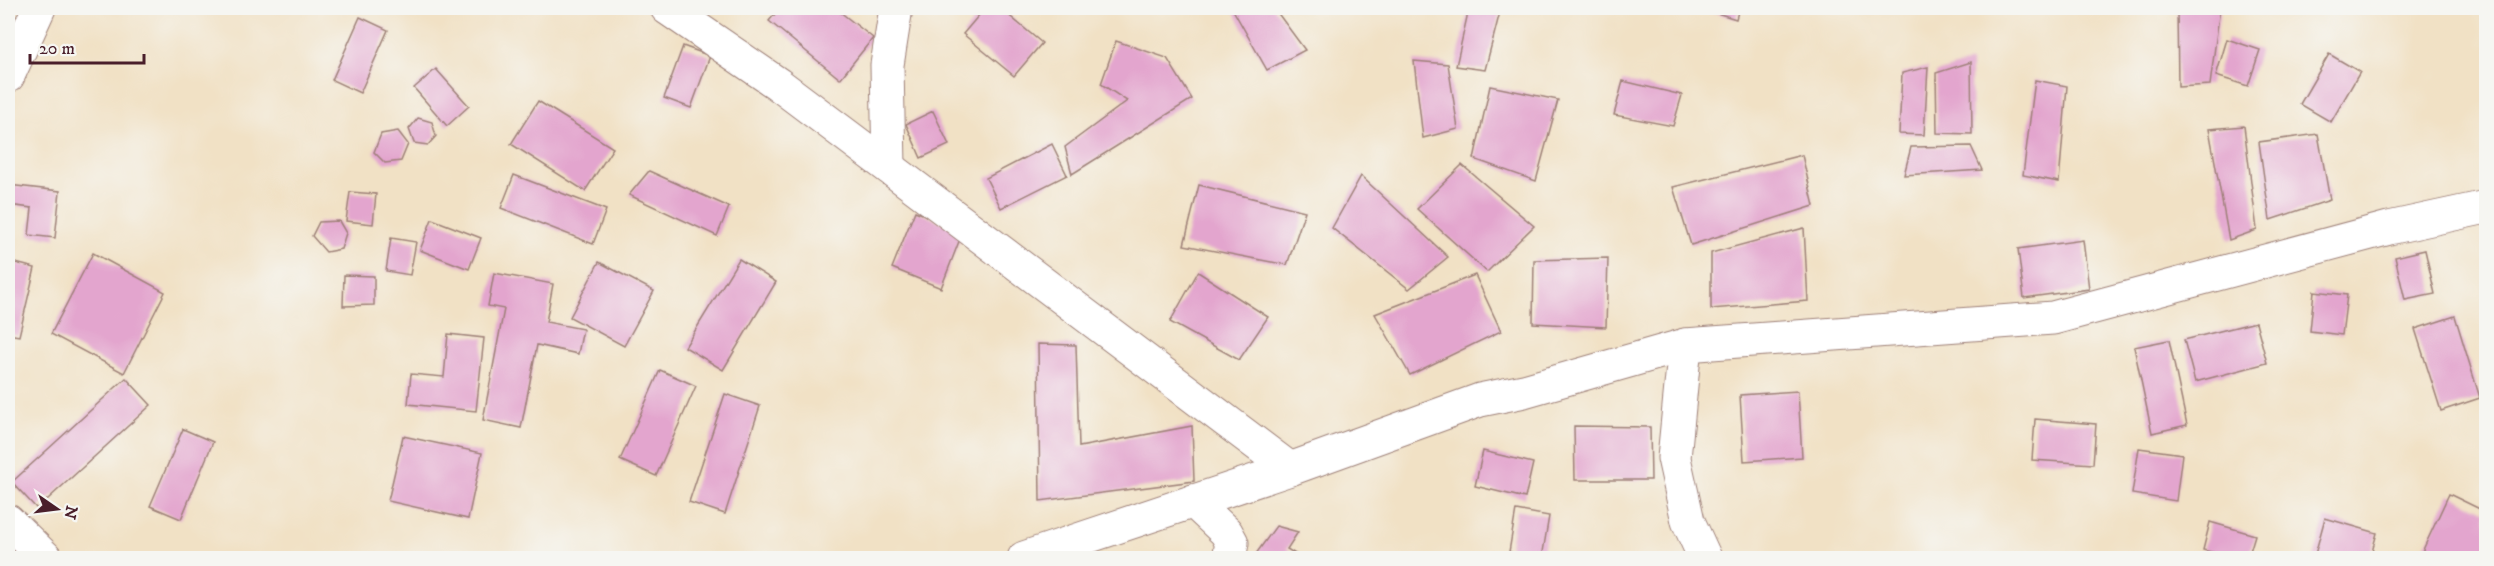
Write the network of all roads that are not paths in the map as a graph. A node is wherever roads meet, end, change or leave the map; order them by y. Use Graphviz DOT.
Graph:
graph roads {
  1 [pos="39,8"];
  2 [pos="667,8"];
  3 [pos="896,8"];
  4 [pos="8,76"];
  5 [pos="889,167"];
  6 [pos="2487,207"];
  7 [pos="1685,345"];
  8 [pos="1290,469"];
  9 [pos="1193,501"];
  10 [pos="8,521"];
  11 [pos="46,558"];
  12 [pos="1024,558"];
  13 [pos="1229,558"];
  14 [pos="1705,558"];
  1 -- 4 [label="street"];
  2 -- 5 [label="street"];
  3 -- 5 [label="street"];
  5 -- 8 [label="street"];
  6 -- 7 [label="street"];
  7 -- 8 [label="street"];
  7 -- 14 [label="street"];
  8 -- 9 [label="street"];
  9 -- 12 [label="street"];
  9 -- 13 [label="street"];
  10 -- 11 [label="street"];
}
